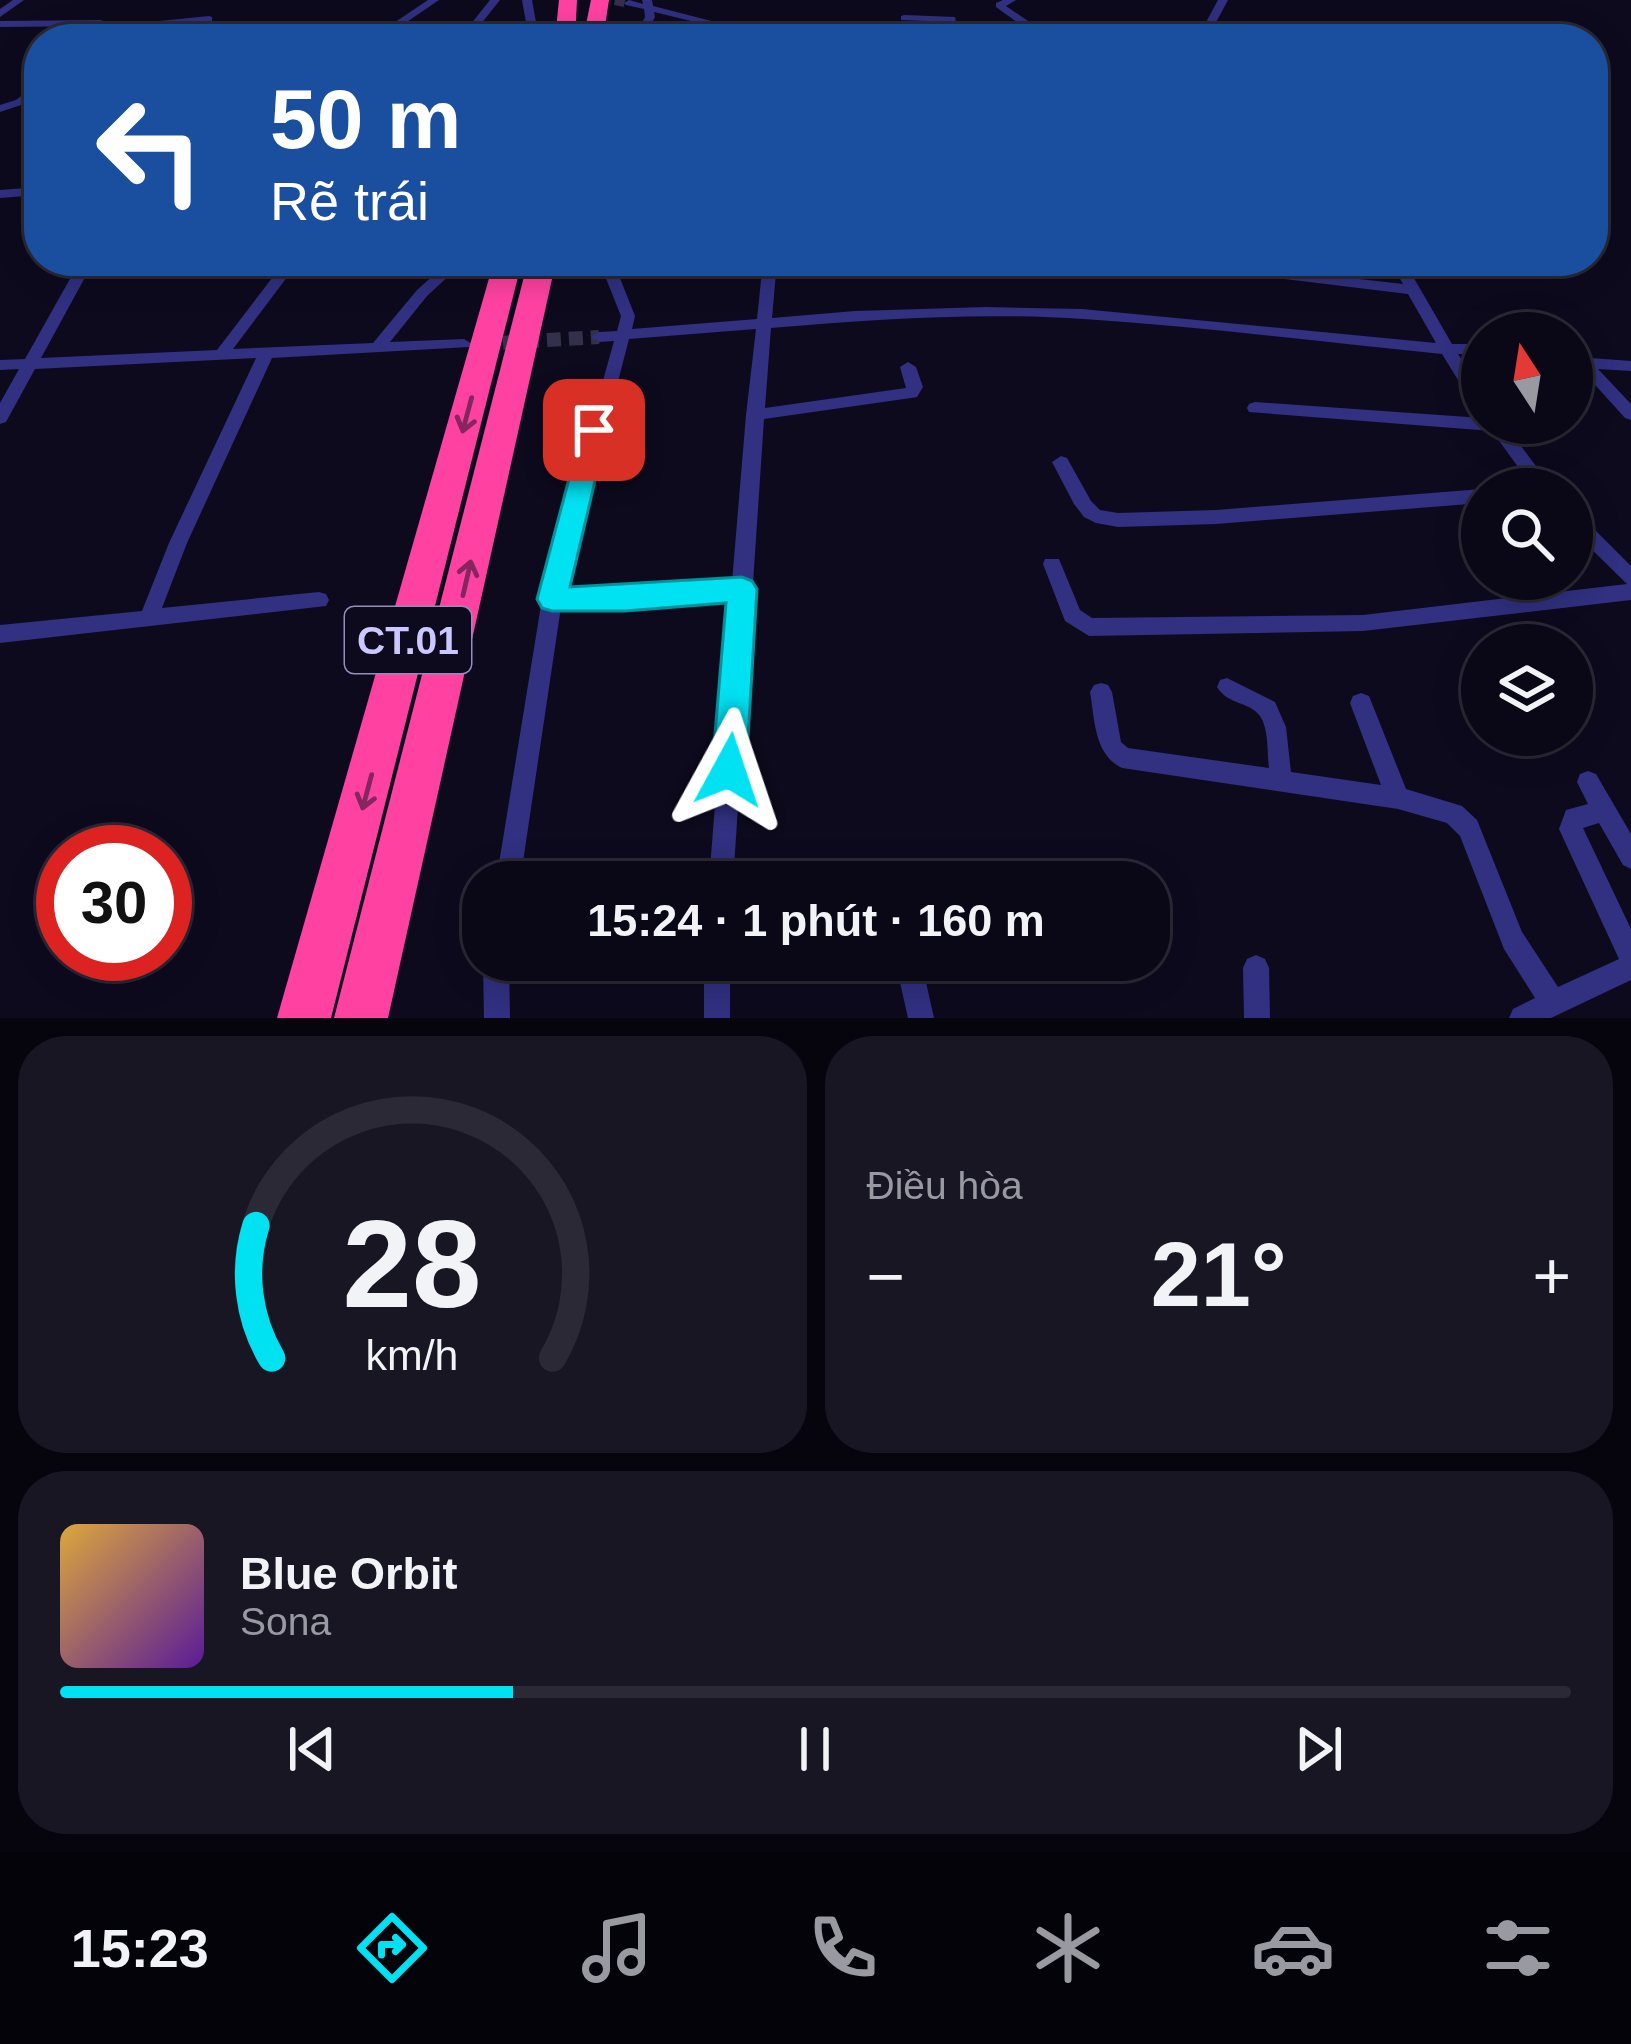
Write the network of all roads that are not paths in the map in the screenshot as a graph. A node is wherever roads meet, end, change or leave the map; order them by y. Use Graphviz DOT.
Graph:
graph roads {
  1 [pos="19,0"];
  2 [pos="434,0"];
  3 [pos="495,0"];
  4 [pos="1012,0"];
  5 [pos="629,3"];
  6 [pos="649,4"];
  7 [pos="0,14"];
  8 [pos="904,18"];
  9 [pos="208,19"];
  10 [pos="33,24"];
  11 [pos="107,24"];
  12 [pos="159,24"];
  13 [pos="398,24"];
  14 [pos="476,24"];
  15 [pos="723,24"];
  16 [pos="953,24"];
  17 [pos="1026,24"];
  18 [pos="78,276"];
  19 [pos="280,276"];
  20 [pos="441,276"];
  21 [pos="504,276"];
  22 [pos="538,276"];
  23 [pos="613,276"];
  24 [pos="768,276"];
  25 [pos="1296,276"];
  26 [pos="1406,276"];
  27 [pos="1415,290"];
  28 [pos="763,324"];
  29 [pos="625,335"];
  30 [pos="599,337"];
  31 [pos="464,344"];
  32 [pos="377,348"];
  33 [pos="1447,349"];
  34 [pos="1461,349"];
  35 [pos="267,352"];
  36 [pos="221,355"];
  37 [pos="1593,363"];
  38 [pos="27,364"];
  39 [pos="0,365"];
  40 [pos="1631,366"];
  41 [pos="908,367"];
  42 [pos="1461,371"];
  43 [pos="1593,377"];
  44 [pos="1255,408"];
  45 [pos="754,415"];
  46 [pos="1631,415"];
  47 [pos="0,418"];
  48 [pos="1461,422"];
  49 [pos="1510,444"];
  50 [pos="1061,462"];
  51 [pos="1528,468"];
  52 [pos="1461,498"];
  53 [pos="1593,539"];
  54 [pos="1052,564"];
  55 [pos="1631,578"];
  56 [pos="742,589"];
  57 [pos="1631,592"];
  58 [pos="552,599"];
  59 [pos="319,600"];
  60 [pos="150,614"];
  61 [pos="0,634"];
  62 [pos="1227,687"];
  63 [pos="1101,692"];
  64 [pos="1361,703"];
  65 [pos="1281,780"];
  66 [pos="1588,782"];
  67 [pos="1398,798"];
  68 [pos="1594,814"];
  69 [pos="1631,857"];
  70 [pos="511,861"];
  71 [pos="723,861"];
  72 [pos="1631,957"];
  73 [pos="1256,968"];
  74 [pos="1631,968"];
  75 [pos="496,981"];
  76 [pos="717,981"];
  77 [pos="913,981"];
  78 [pos="1552,1003"];
  79 [pos="304,1018"];
  80 [pos="361,1018"];
  81 [pos="497,1018"];
  82 [pos="717,1018"];
  83 [pos="921,1018"];
  84 [pos="1257,1018"];
  85 [pos="1522,1018"];
  1 -- 7 [label="street"];
  2 -- 13 [label="street"];
  3 -- 14 [label="street"];
  4 -- 17 [label="street"];
  5 -- 6 [label="street"];
  6 -- 15 [label="street"];
  8 -- 16 [label="street"];
  9 -- 12 [label="street"];
  10 -- 11 [label="street"];
  18 -- 38 [label="street"];
  19 -- 36 [label="street"];
  20 -- 32 [label="street"];
  21 -- 79 [label="highway, CT.01, one-way"];
  80 -- 22 [label="highway, CT.01, one-way"];
  23 -- 29 [label="street"];
  24 -- 28 [label="street"];
  25 -- 27 [label="street"];
  26 -- 27 [label="street"];
  27 -- 33 [label="street"];
  28 -- 29 [label="street"];
  28 -- 33 [label="street"];
  28 -- 45 [label="street"];
  29 -- 30 [label="street"];
  29 -- 58 [label="street"];
  31 -- 32 [label="street"];
  32 -- 35 [label="street"];
  33 -- 34 [label="street"];
  33 -- 42 [label="street"];
  35 -- 36 [label="street"];
  35 -- 60 [label="street"];
  36 -- 38 [label="street"];
  37 -- 40 [label="street"];
  38 -- 39 [label="street"];
  38 -- 47 [label="street"];
  41 -- 45 [label="street"];
  43 -- 46 [label="street"];
  44 -- 48 [label="street"];
  45 -- 56 [label="street"];
  49 -- 51 [label="street"];
  50 -- 52 [label="street"];
  53 -- 55 [label="street"];
  54 -- 57 [label="street"];
  56 -- 58 [label="street"];
  56 -- 71 [label="street"];
  58 -- 70 [label="street"];
  59 -- 60 [label="street"];
  60 -- 61 [label="street"];
  62 -- 65 [label="street"];
  63 -- 65 [label="street"];
  64 -- 67 [label="street"];
  65 -- 67 [label="street"];
  66 -- 69 [label="street"];
  67 -- 78 [label="street"];
  68 -- 72 [label="street"];
  73 -- 84 [label="street"];
  74 -- 78 [label="street"];
  75 -- 81 [label="street"];
  76 -- 82 [label="street"];
  77 -- 83 [label="street"];
  78 -- 85 [label="street"];
}
